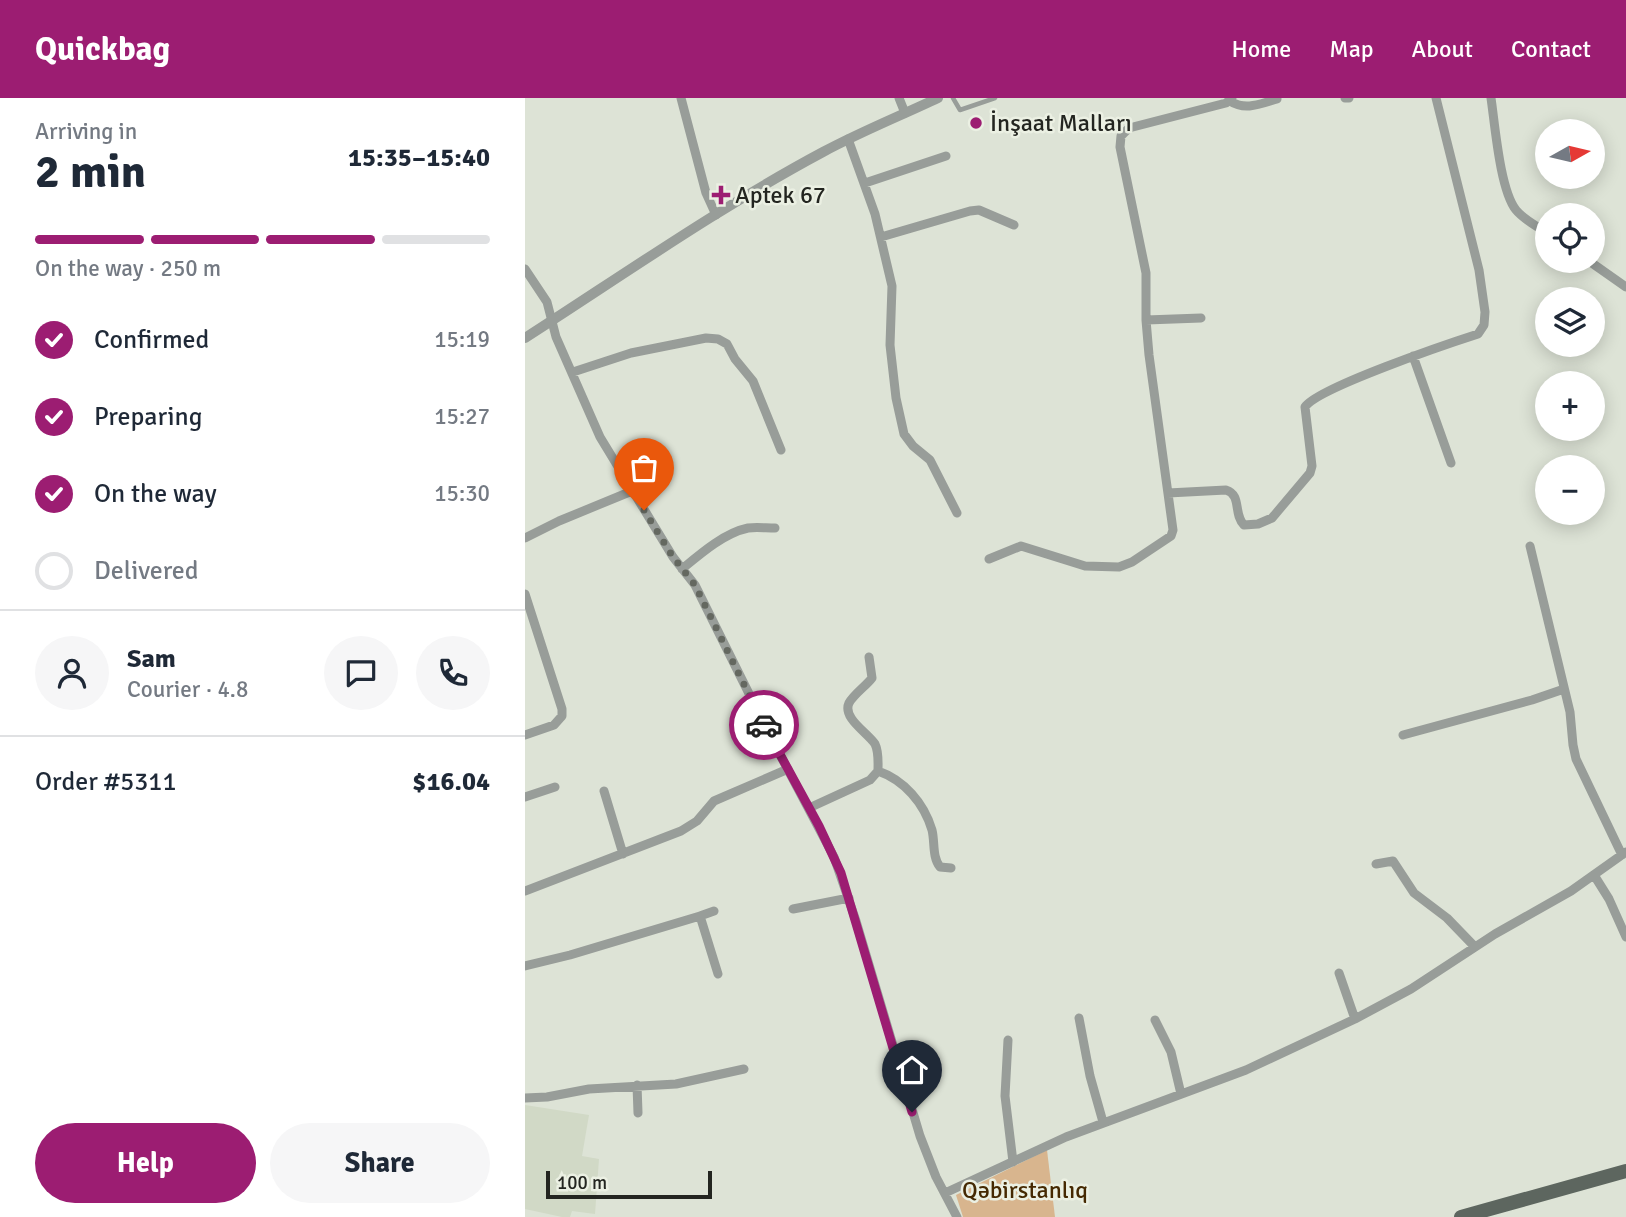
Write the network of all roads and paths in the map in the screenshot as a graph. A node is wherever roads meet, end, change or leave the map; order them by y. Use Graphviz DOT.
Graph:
graph roads {
  1 [pos="681,98"];
  2 [pos="899,98"];
  3 [pos="938,98"];
  4 [pos="953,98"];
  5 [pos="995,98"];
  6 [pos="1436,98"];
  7 [pos="1490,98"];
  8 [pos="1231,99"];
  9 [pos="1277,99"];
  10 [pos="905,113"];
  11 [pos="848,139"];
  12 [pos="946,156"];
  13 [pos="865,183"];
  14 [pos="716,215"];
  15 [pos="1014,225"];
  16 [pos="1535,225"];
  17 [pos="881,237"];
  18 [pos="525,269"];
  19 [pos="1605,272"];
  20 [pos="1626,287"];
  21 [pos="1201,318"];
  22 [pos="1146,320"];
  23 [pos="551,321"];
  24 [pos="525,338"];
  25 [pos="1413,356"];
  26 [pos="573,372"];
  27 [pos="781,450"];
  28 [pos="1451,463"];
  29 [pos="632,491"];
  30 [pos="1168,493"];
  31 [pos="957,513"];
  32 [pos="775,528"];
  33 [pos="525,538"];
  34 [pos="1530,546"];
  35 [pos="989,559"];
  36 [pos="682,569"];
  37 [pos="525,594"];
  38 [pos="869,657"];
  39 [pos="1564,689"];
  40 [pos="525,735"];
  41 [pos="1403,735"];
  42 [pos="787,769"];
  43 [pos="878,771"];
  44 [pos="555,787"];
  45 [pos="604,791"];
  46 [pos="525,797"];
  47 [pos="809,808"];
  48 [pos="623,854"];
  49 [pos="1624,854"];
  50 [pos="1376,864"];
  51 [pos="951,868"];
  52 [pos="1594,875"];
  53 [pos="525,891"];
  54 [pos="849,898"];
  55 [pos="793,909"];
  56 [pos="714,911"];
  57 [pos="700,916"];
  58 [pos="1626,937"];
  59 [pos="1475,947"];
  60 [pos="525,965"];
  61 [pos="1339,973"];
  62 [pos="718,974"];
  63 [pos="1079,1018"];
  64 [pos="1355,1019"];
  65 [pos="1156,1020"];
  66 [pos="1008,1040"];
  67 [pos="744,1069"];
  68 [pos="638,1085"];
  69 [pos="1181,1094"];
  70 [pos="525,1098"];
  71 [pos="638,1114"];
  72 [pos="1103,1122"];
  73 [pos="1013,1162"];
  74 [pos="1626,1171"];
  75 [pos="945,1193"];
  76 [pos="957,1217"];
  77 [pos="1461,1217"];
  1 -- 14 [label="street"];
  2 -- 10 [label="street"];
  3 -- 10 [label="street"];
  4 -- 5 [label="lane"];
  6 -- 25 [label="street"];
  7 -- 16 [label="street"];
  8 -- 9 [label="street"];
  8 -- 22 [label="street"];
  10 -- 11 [label="street"];
  11 -- 13 [label="street"];
  11 -- 14 [label="street"];
  12 -- 13 [label="street"];
  13 -- 17 [label="street"];
  14 -- 23 [label="street"];
  15 -- 17 [label="street"];
  17 -- 31 [label="street"];
  18 -- 23 [label="street"];
  19 -- 20 [label="street"];
  21 -- 22 [label="street"];
  22 -- 30 [label="street"];
  23 -- 24 [label="street"];
  23 -- 26 [label="street"];
  25 -- 28 [label="street"];
  25 -- 30 [label="street"];
  26 -- 27 [label="street"];
  26 -- 29 [label="street"];
  29 -- 33 [label="street"];
  29 -- 36 [label="street"];
  30 -- 35 [label="street"];
  32 -- 36 [label="street"];
  34 -- 39 [label="street"];
  36 -- 42 [label="street"];
  37 -- 40 [label="street"];
  38 -- 43 [label="street"];
  39 -- 41 [label="street"];
  39 -- 49 [label="street"];
  42 -- 47 [label="street"];
  42 -- 48 [label="street"];
  43 -- 47 [label="street"];
  43 -- 51 [label="street"];
  44 -- 46 [label="street"];
  45 -- 48 [label="street"];
  47 -- 54 [label="street"];
  48 -- 53 [label="street"];
  49 -- 52 [label="street"];
  50 -- 59 [label="street"];
  52 -- 58 [label="street"];
  52 -- 59 [label="street"];
  54 -- 55 [label="street"];
  54 -- 75 [label="street"];
  56 -- 57 [label="street"];
  57 -- 60 [label="street"];
  57 -- 62 [label="street"];
  59 -- 64 [label="street"];
  61 -- 64 [label="street"];
  63 -- 72 [label="street"];
  64 -- 69 [label="street"];
  65 -- 69 [label="street"];
  66 -- 73 [label="street"];
  67 -- 68 [label="street"];
  68 -- 70 [label="street"];
  68 -- 71 [label="street"];
  69 -- 72 [label="street"];
  72 -- 73 [label="street"];
  73 -- 75 [label="street"];
  74 -- 77 [label="main road"];
  75 -- 76 [label="street"];
}
